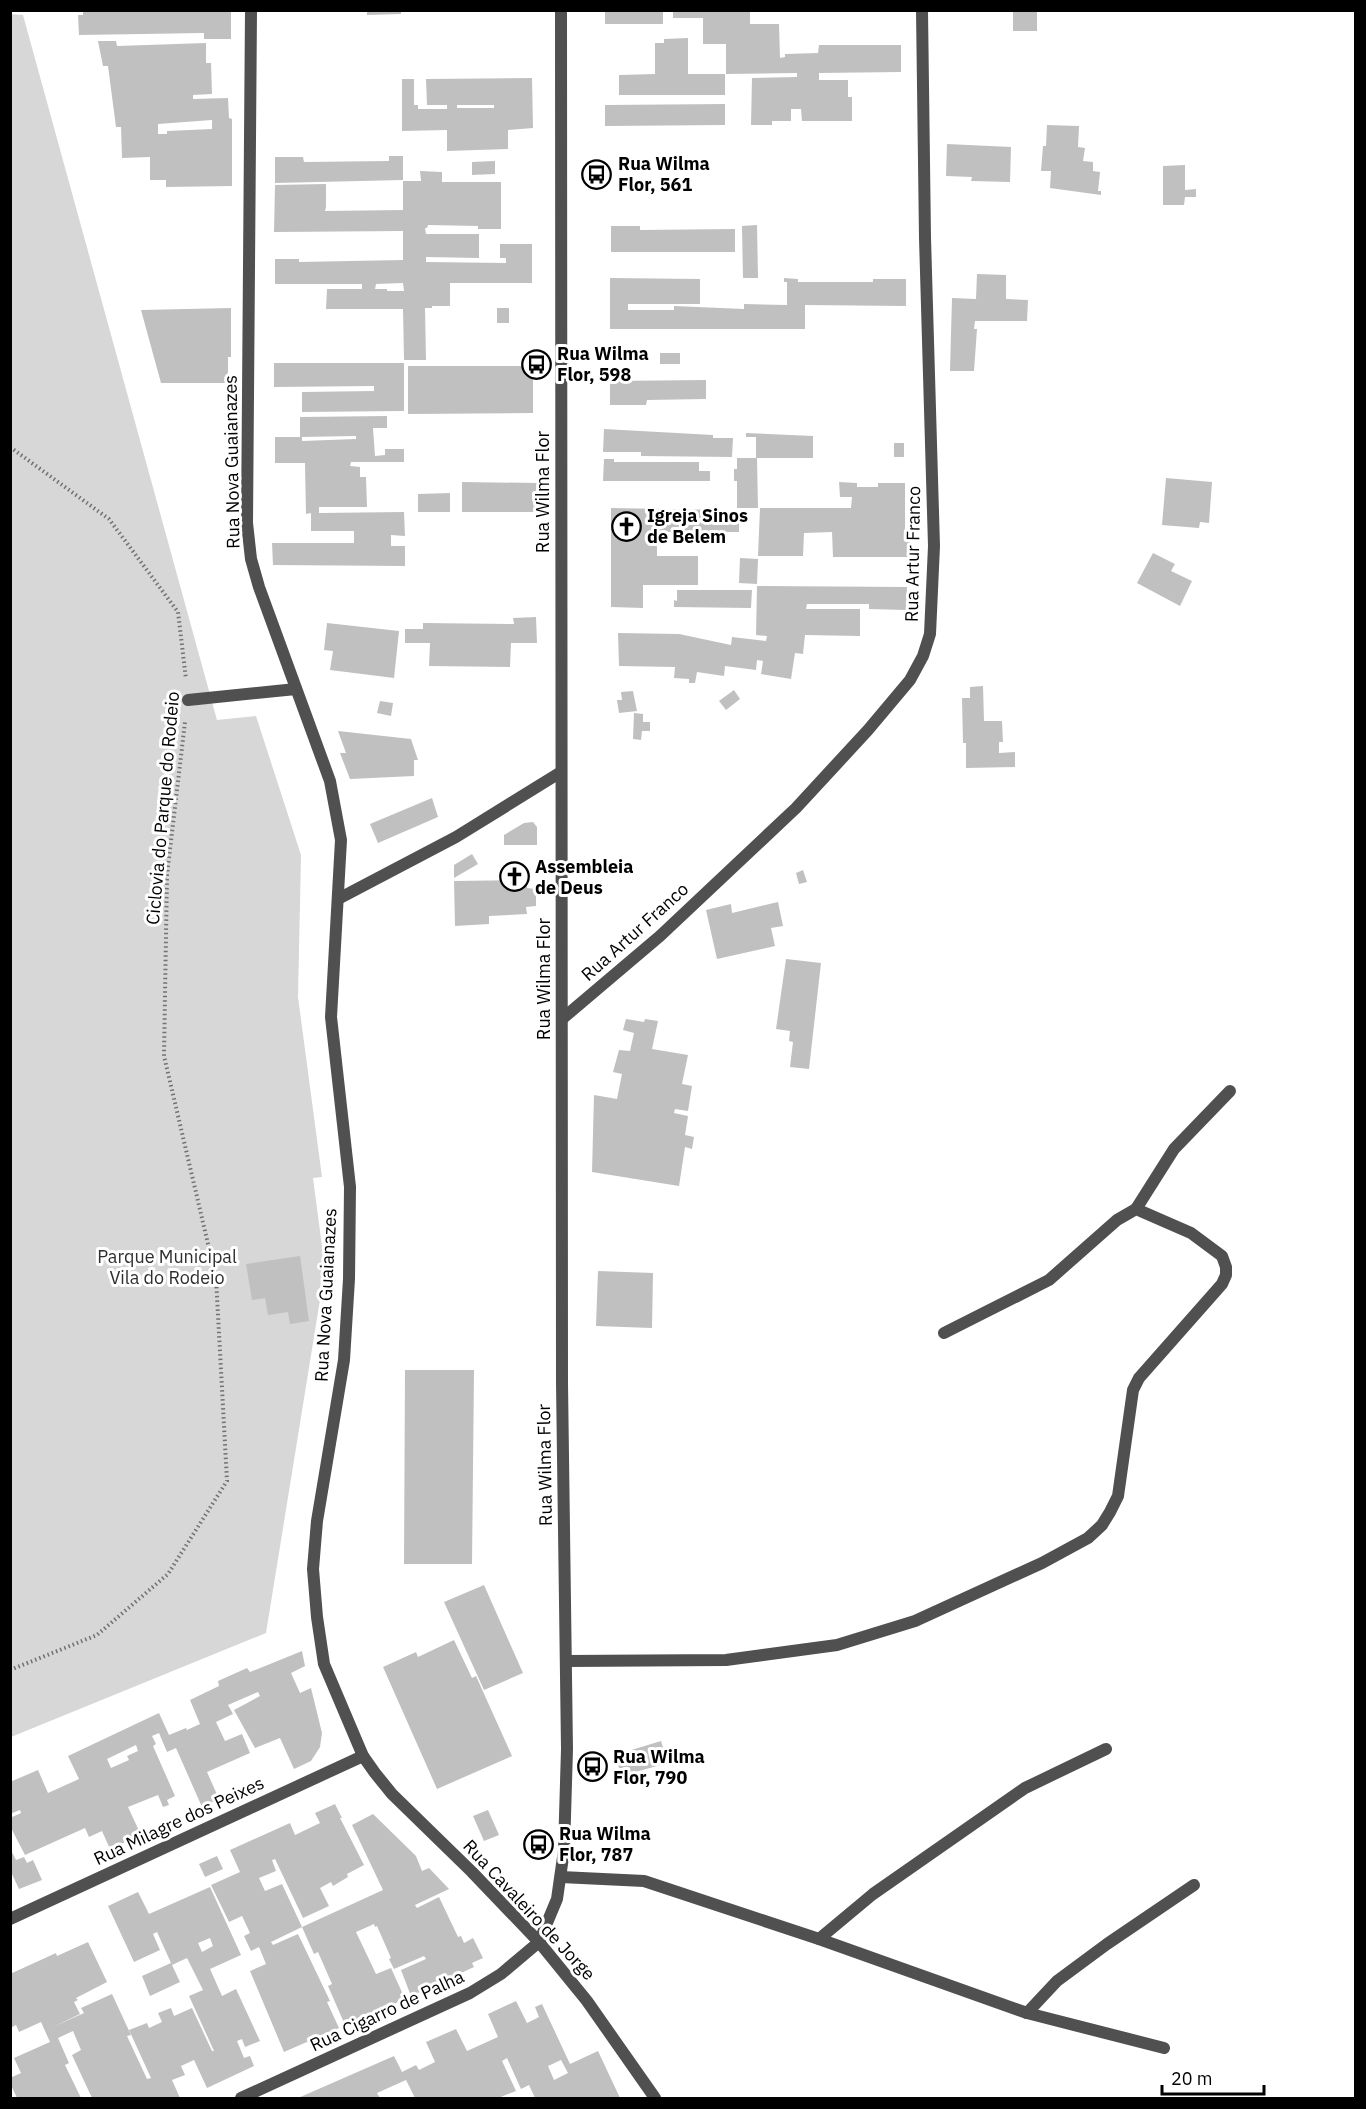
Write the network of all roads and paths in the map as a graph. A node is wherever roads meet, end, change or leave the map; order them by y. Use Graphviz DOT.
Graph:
graph roads {
  1 [pos="251,10"];
  2 [pos="561,10"];
  3 [pos="922,10"];
  4 [pos="10,447"];
  5 [pos="296,689"];
  6 [pos="188,700"];
  7 [pos="561,772"];
  8 [pos="338,899"];
  9 [pos="562,1019"];
  10 [pos="1230,1091"];
  11 [pos="1136,1209"];
  12 [pos="944,1333"];
  13 [pos="566,1661"];
  14 [pos="10,1670"];
  15 [pos="1106,1749"];
  16 [pos="363,1756"];
  17 [pos="561,1877"];
  18 [pos="1194,1885"];
  19 [pos="10,1919"];
  20 [pos="819,1939"];
  21 [pos="538,1942"];
  22 [pos="1027,2013"];
  23 [pos="1164,2048"];
  24 [pos="241,2098"];
  25 [pos="655,2098"];
  1 -- 5 [label="street, Rua Nova Guaianazes"];
  2 -- 7 [label="street, Rua Wilma Flor"];
  3 -- 9 [label="street, Rua Artur Franco"];
  4 -- 6 [label="path, Ciclovia do Parque do Rodeio"];
  5 -- 6 [label="street"];
  5 -- 8 [label="street, Rua Nova Guaianazes"];
  6 -- 14 [label="path, Ciclovia do Parque do Rodeio"];
  7 -- 8 [label="street"];
  7 -- 9 [label="street, Rua Wilma Flor"];
  8 -- 16 [label="street, Rua Nova Guaianazes"];
  9 -- 13 [label="street, Rua Wilma Flor"];
  10 -- 11 [label="street"];
  11 -- 12 [label="street"];
  11 -- 13 [label="street"];
  13 -- 17 [label="street, Rua Wilma Flor"];
  15 -- 20 [label="street"];
  16 -- 19 [label="street, Rua Milagre dos Peixes"];
  16 -- 21 [label="street, Rua Cavaleiro de Jorge"];
  17 -- 20 [label="street"];
  17 -- 21 [label="street, Rua Wilma Flor"];
  18 -- 22 [label="street"];
  20 -- 22 [label="street"];
  21 -- 24 [label="street, Rua Cigarro de Palha"];
  21 -- 25 [label="street, Rua Cavaleiro de Jorge"];
  22 -- 23 [label="street"];
}
